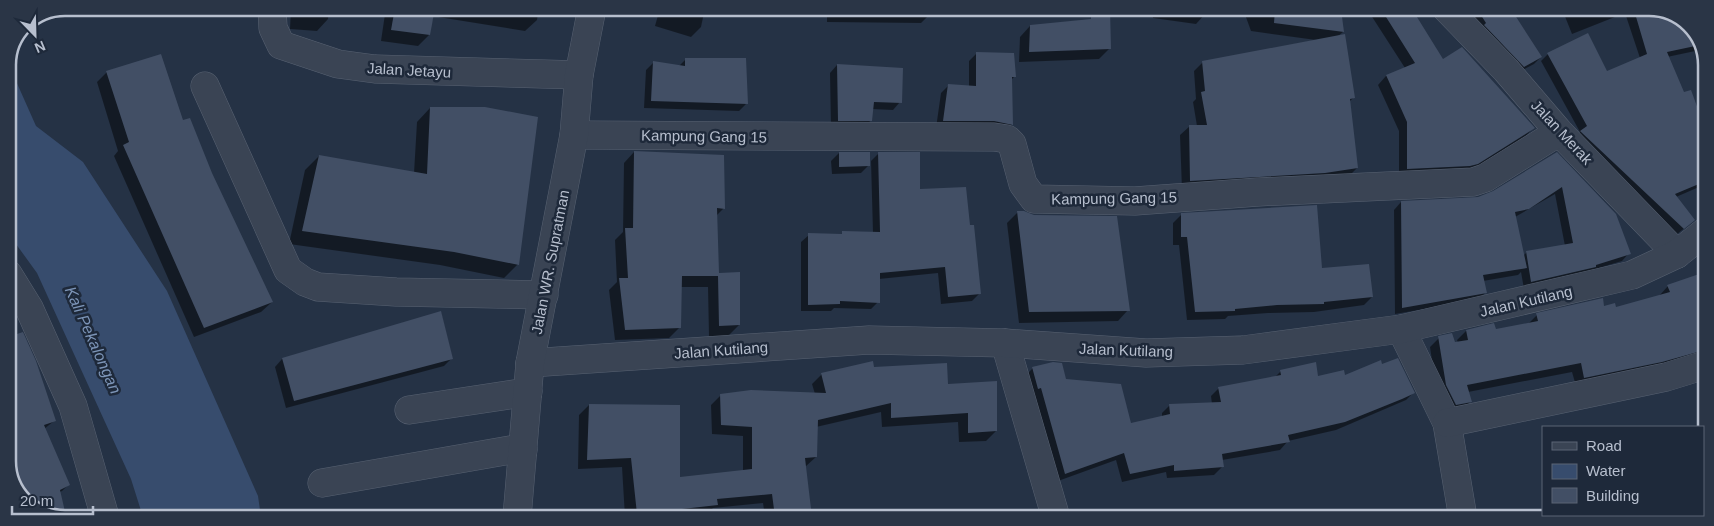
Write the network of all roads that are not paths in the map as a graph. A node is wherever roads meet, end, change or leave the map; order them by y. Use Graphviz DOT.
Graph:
graph roads {
  1 [pos="272,16"];
  2 [pos="590,16"];
  3 [pos="1457,16"];
  4 [pos="579,75"];
  5 [pos="205,86"];
  6 [pos="1559,132"];
  7 [pos="574,135"];
  8 [pos="1695,242"];
  9 [pos="16,287"];
  10 [pos="544,295"];
  11 [pos="1401,329"];
  12 [pos="1006,343"];
  13 [pos="530,363"];
  14 [pos="1698,367"];
  15 [pos="528,392"];
  16 [pos="409,410"];
  17 [pos="1447,423"];
  18 [pos="523,450"];
  19 [pos="322,483"];
  20 [pos="103,510"];
  21 [pos="518,510"];
  22 [pos="1054,510"];
  23 [pos="1457,510"];
  1 -- 4 [label="street, Jalan Jetayu"];
  2 -- 4 [label="street, Jalan WR. Supratman"];
  3 -- 6 [label="street, Jalan Merak"];
  4 -- 7 [label="street, Jalan WR. Supratman"];
  5 -- 10 [label="street"];
  6 -- 7 [label="street, Kampung Gang 15"];
  6 -- 8 [label="street, Jalan Merak"];
  7 -- 10 [label="street, Jalan WR. Supratman"];
  8 -- 11 [label="street, Jalan Kutilang"];
  9 -- 20 [label="street"];
  10 -- 13 [label="street, Jalan WR. Supratman"];
  11 -- 12 [label="street, Jalan Kutilang"];
  11 -- 17 [label="street"];
  12 -- 13 [label="street, Jalan Kutilang"];
  12 -- 22 [label="street"];
  13 -- 15 [label="street, Jalan WR. Supratman"];
  14 -- 17 [label="street"];
  15 -- 16 [label="street"];
  15 -- 18 [label="street, Jalan WR. Supratman"];
  17 -- 23 [label="street"];
  18 -- 19 [label="street"];
  18 -- 21 [label="street, Jalan WR. Supratman"];
}
